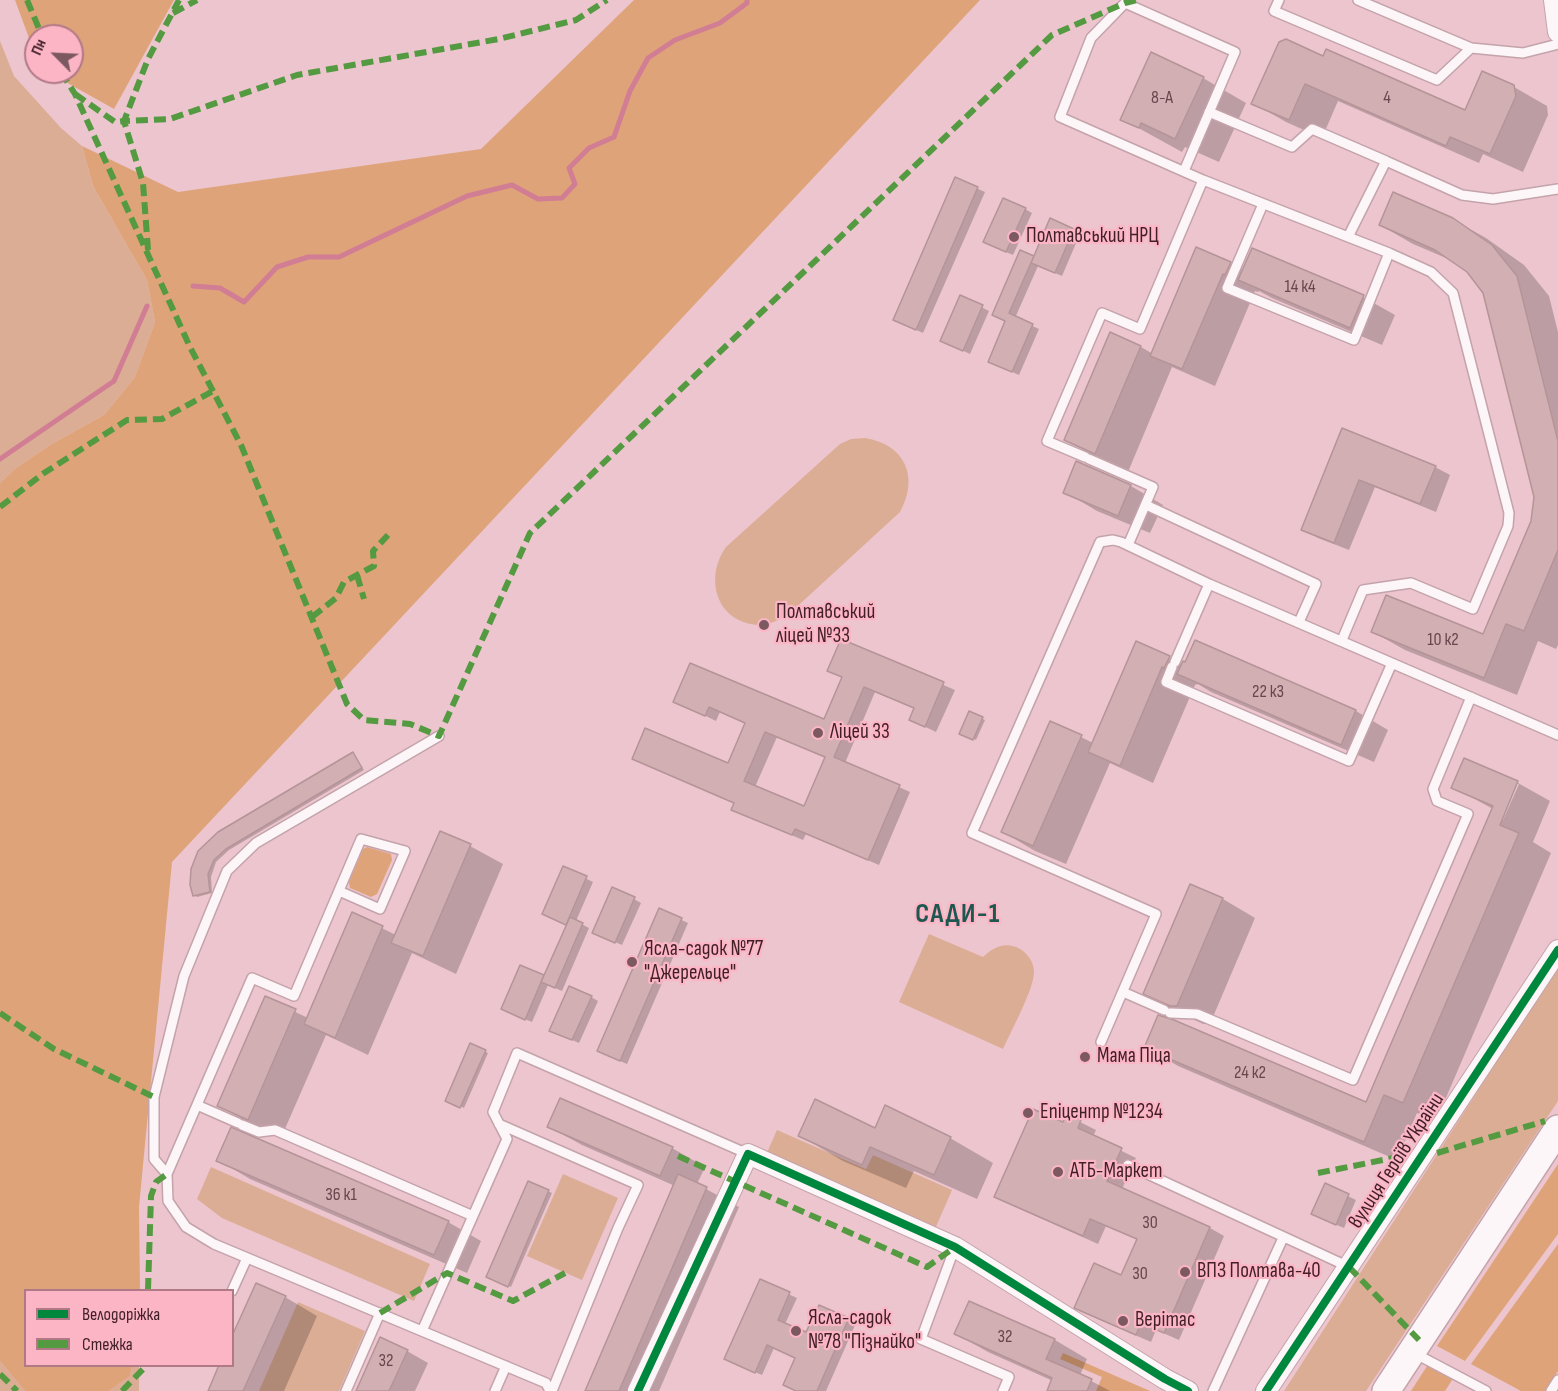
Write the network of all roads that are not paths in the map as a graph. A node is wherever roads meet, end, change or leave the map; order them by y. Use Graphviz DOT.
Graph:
graph roads {
  1 [pos="1279,0"];
  2 [pos="1358,0"];
  3 [pos="1554,0"];
  4 [pos="1558,32"];
  5 [pos="1558,44"];
  6 [pos="1472,48"];
  7 [pos="1209,112"];
  8 [pos="1386,161"];
  9 [pos="1184,171"];
  10 [pos="1203,180"];
  11 [pos="1558,189"];
  12 [pos="1263,204"];
  13 [pos="1348,237"];
  14 [pos="1389,254"];
  15 [pos="1146,505"];
  16 [pos="1128,545"];
  17 [pos="1209,584"];
  18 [pos="1299,622"];
  19 [pos="1342,640"];
  20 [pos="1392,663"];
  21 [pos="1471,698"];
  22 [pos="1558,735"];
  23 [pos="439,736"];
  24 [pos="339,891"];
  25 [pos="1558,950"];
  26 [pos="1123,992"];
  27 [pos="1101,1042"];
  28 [pos="197,1105"];
  29 [pos="499,1124"];
  30 [pos="1558,1130"];
  31 [pos="748,1154"];
  32 [pos="1128,1165"];
  33 [pos="167,1174"];
  34 [pos="473,1216"];
  35 [pos="1283,1238"];
  36 [pos="955,1247"];
  37 [pos="247,1258"];
  38 [pos="1348,1267"];
  39 [pos="233,1289"];
  40 [pos="380,1313"];
  41 [pos="422,1330"];
  42 [pos="1412,1352"];
  43 [pos="506,1366"];
  44 [pos="1558,1380"];
  45 [pos="346,1391"];
  46 [pos="495,1391"];
  47 [pos="551,1391"];
  48 [pos="638,1391"];
  49 [pos="1003,1391"];
  50 [pos="1188,1391"];
  51 [pos="1213,1391"];
  52 [pos="1266,1391"];
  53 [pos="1386,1391"];
  54 [pos="1486,1391"];
  55 [pos="1551,1391"];
  1 -- 6 [label="lane"];
  2 -- 6 [label="lane"];
  3 -- 4 [label="street"];
  5 -- 6 [label="lane"];
  7 -- 8 [label="lane"];
  7 -- 9 [label="lane"];
  7 -- 9 [label="lane"];
  8 -- 11 [label="lane"];
  8 -- 13 [label="lane"];
  9 -- 10 [label="lane"];
  10 -- 12 [label="lane"];
  10 -- 15 [label="lane"];
  12 -- 13 [label="lane"];
  12 -- 14 [label="lane"];
  13 -- 14 [label="lane"];
  14 -- 19 [label="lane"];
  15 -- 16 [label="lane"];
  15 -- 18 [label="lane"];
  16 -- 17 [label="lane"];
  16 -- 26 [label="lane"];
  17 -- 18 [label="lane"];
  17 -- 20 [label="lane"];
  18 -- 19 [label="lane"];
  19 -- 20 [label="lane"];
  20 -- 21 [label="lane"];
  21 -- 22 [label="lane"];
  21 -- 26 [label="lane"];
  23 -- 33 [label="lane"];
  24 -- 24 [label="lane"];
  24 -- 28 [label="lane"];
  25 -- 38 [label="street, вулиця Героїв України"];
  26 -- 27 [label="lane"];
  28 -- 33 [label="lane"];
  28 -- 34 [label="lane"];
  29 -- 31 [label="lane"];
  29 -- 34 [label="lane"];
  29 -- 47 [label="lane"];
  30 -- 42 [label="main road"];
  31 -- 36 [label="street"];
  31 -- 48 [label="street"];
  32 -- 35 [label="lane"];
  33 -- 37 [label="lane"];
  34 -- 41 [label="lane"];
  35 -- 38 [label="lane"];
  35 -- 51 [label="lane"];
  36 -- 49 [label="lane"];
  36 -- 50 [label="street"];
  37 -- 39 [label="lane"];
  37 -- 40 [label="lane"];
  38 -- 52 [label="street, вулиця Героїв України"];
  40 -- 41 [label="lane"];
  40 -- 45 [label="lane"];
  41 -- 43 [label="lane"];
  42 -- 53 [label="main road"];
  42 -- 54 [label="lane"];
  43 -- 46 [label="lane"];
  43 -- 47 [label="lane"];
  44 -- 55 [label="lane"];
}
